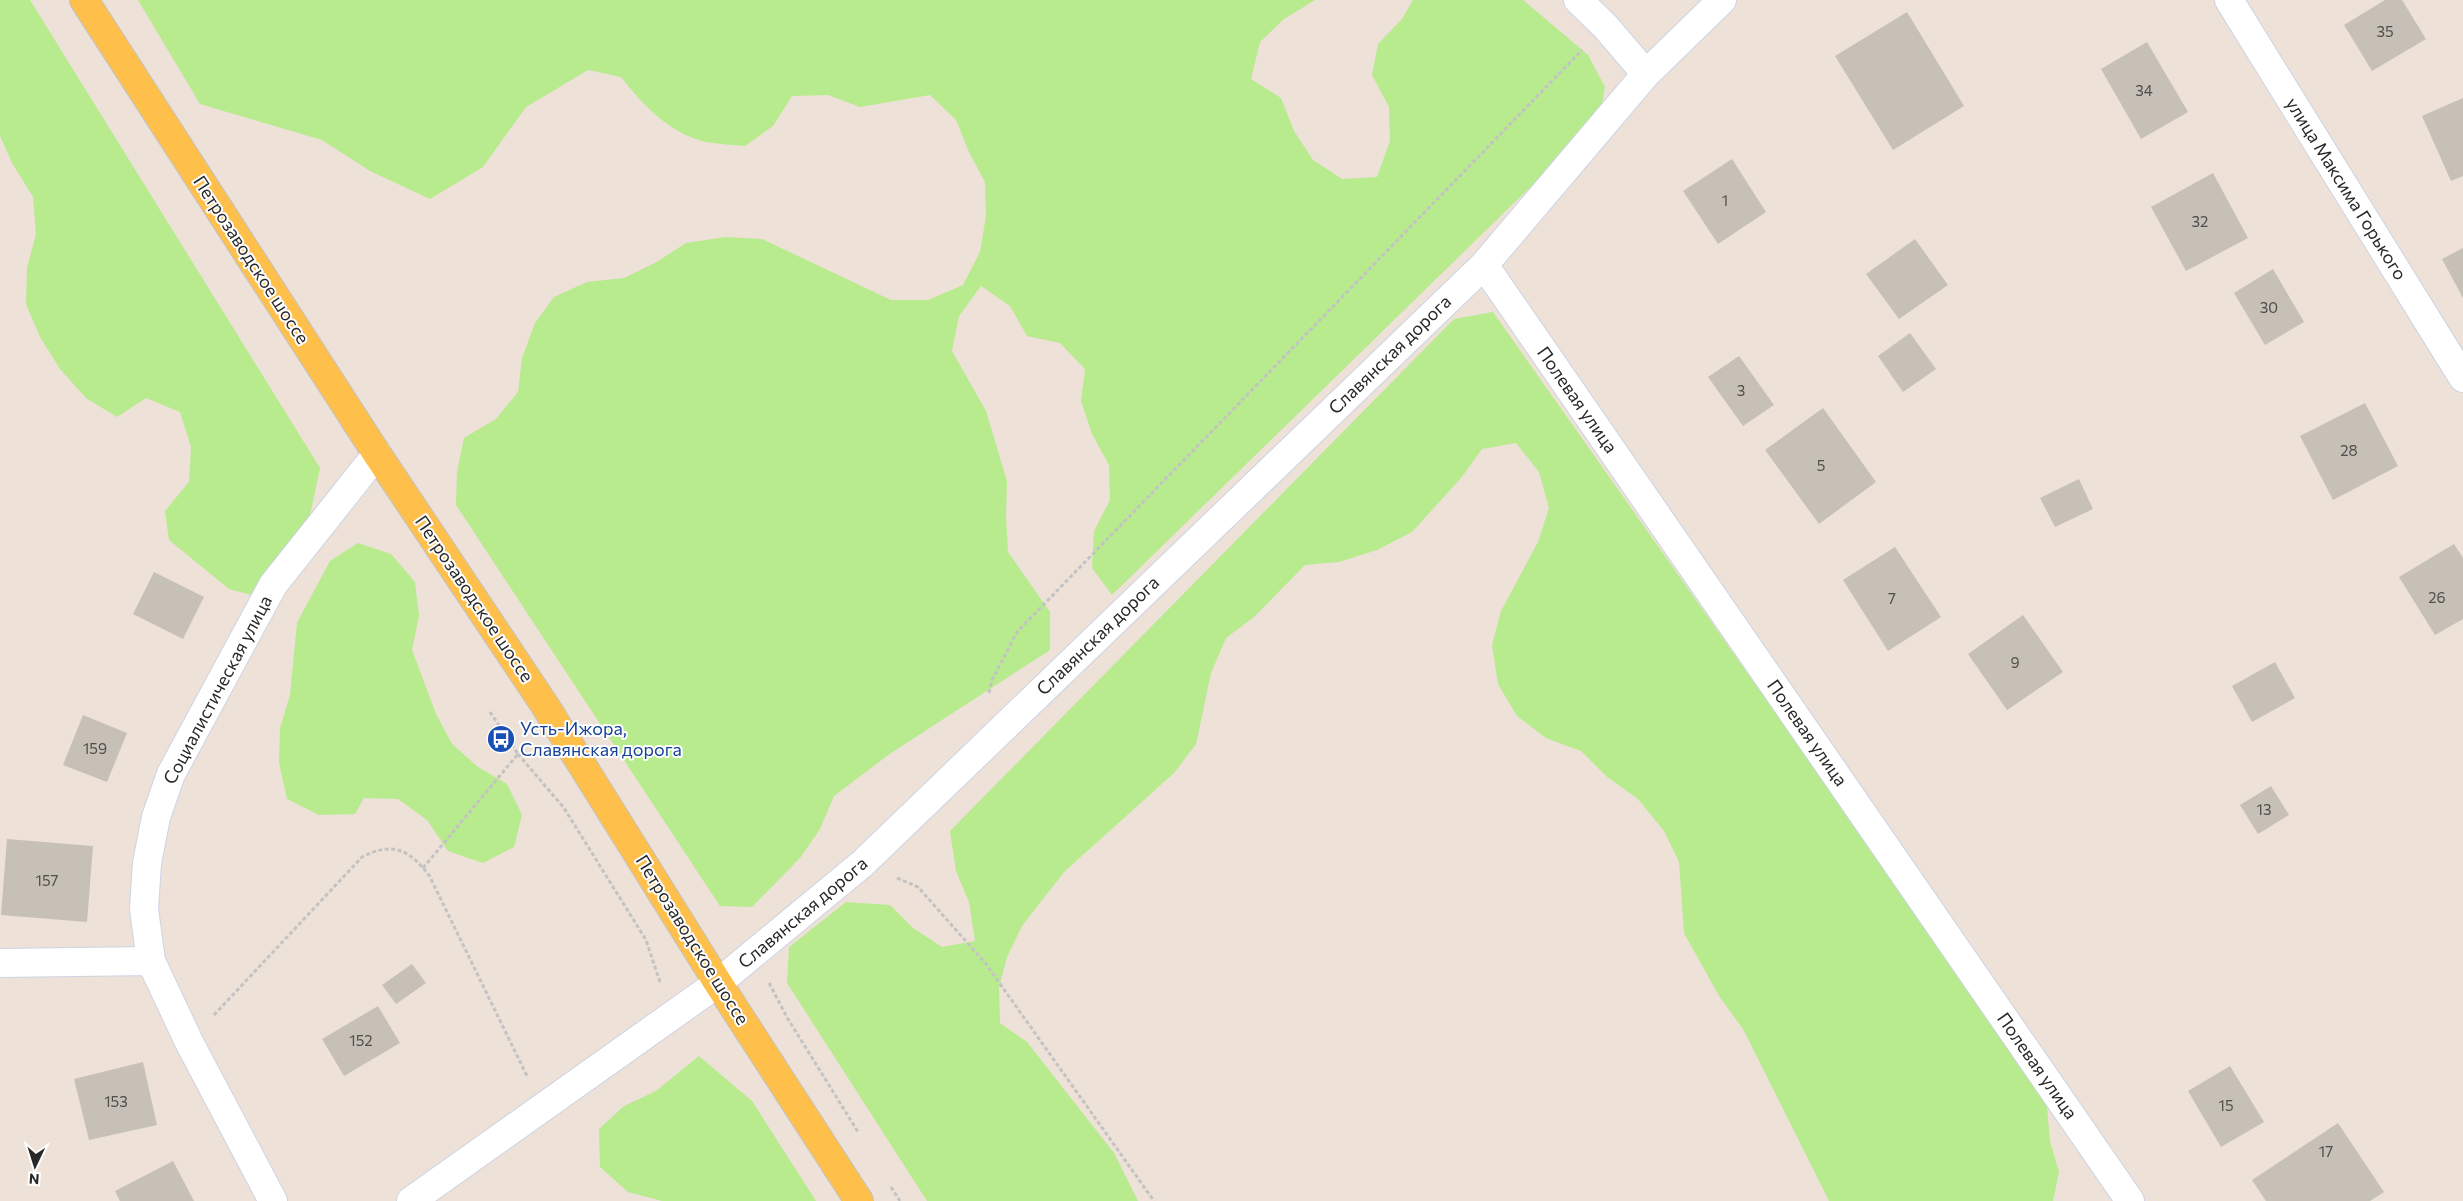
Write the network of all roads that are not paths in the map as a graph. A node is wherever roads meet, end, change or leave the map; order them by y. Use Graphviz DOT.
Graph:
graph roads {
  1 [pos="84,0"];
  2 [pos="1578,0"];
  3 [pos="1722,0"];
  4 [pos="2229,0"];
  5 [pos="1646,74"];
  6 [pos="1484,265"];
  7 [pos="2463,378"];
  8 [pos="377,454"];
  9 [pos="151,961"];
  10 [pos="0,963"];
  11 [pos="718,983"];
  12 [pos="274,1201"];
  13 [pos="411,1201"];
  14 [pos="859,1201"];
  15 [pos="2130,1201"];
  1 -- 8 [label="main road, Петрозаводское шоссе"];
  2 -- 5 [label="street"];
  3 -- 5 [label="street, Славянская дорога"];
  4 -- 7 [label="street, улица Максима Горького"];
  5 -- 6 [label="street, Славянская дорога"];
  6 -- 11 [label="street, Славянская дорога"];
  6 -- 15 [label="street, Полевая улица"];
  8 -- 9 [label="street, Социалистическая улица"];
  8 -- 11 [label="main road, Петрозаводское шоссе"];
  9 -- 10 [label="street"];
  9 -- 12 [label="street, Социалистическая улица"];
  11 -- 13 [label="street, Славянская дорога"];
  11 -- 14 [label="main road, Петрозаводское шоссе"];
}
